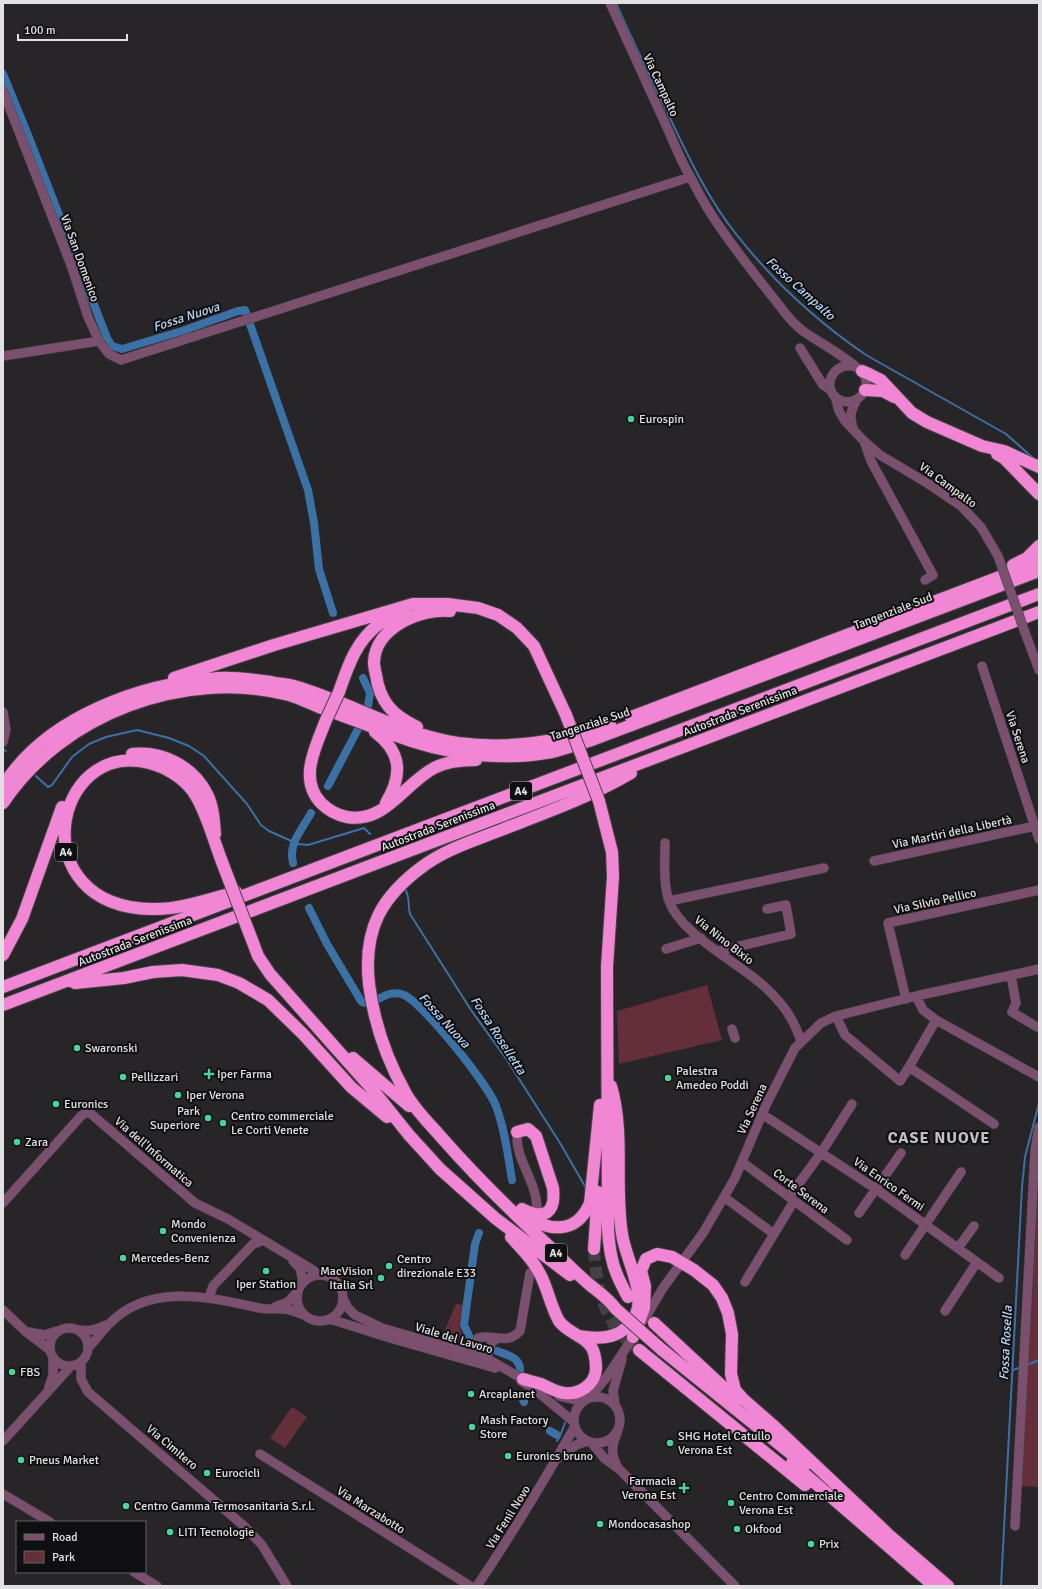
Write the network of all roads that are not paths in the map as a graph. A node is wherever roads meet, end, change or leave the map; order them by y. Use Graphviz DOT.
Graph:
graph roads {
  1 [pos="610,3"];
  2 [pos="3,91"];
  3 [pos="690,177"];
  4 [pos="99,341"];
  5 [pos="821,345"];
  6 [pos="800,348"];
  7 [pos="3,356"];
  8 [pos="859,369"];
  9 [pos="836,370"];
  10 [pos="833,393"];
  11 [pos="861,395"];
  12 [pos="899,401"];
  13 [pos="853,430"];
  14 [pos="863,440"];
  15 [pos="982,446"];
  16 [pos="1039,467"];
  17 [pos="1039,494"];
  18 [pos="1039,546"];
  19 [pos="1039,562"];
  20 [pos="1039,571"];
  21 [pos="925,580"];
  22 [pos="1039,594"];
  23 [pos="947,596"];
  24 [pos="447,604"];
  25 [pos="1039,612"];
  26 [pos="516,628"];
  27 [pos="982,666"];
  28 [pos="1039,670"];
  29 [pos="116,700"];
  30 [pos="3,712"];
  31 [pos="363,723"];
  32 [pos="3,742"];
  33 [pos="479,745"];
  34 [pos="516,756"];
  35 [pos="656,758"];
  36 [pos="3,786"];
  37 [pos="3,803"];
  38 [pos="376,814"];
  39 [pos="1035,826"];
  40 [pos="1039,839"];
  41 [pos="216,843"];
  42 [pos="665,843"];
  43 [pos="874,861"];
  44 [pos="824,868"];
  45 [pos="293,878"];
  46 [pos="1039,890"];
  47 [pos="669,901"];
  48 [pos="767,909"];
  49 [pos="701,938"];
  50 [pos="666,949"];
  51 [pos="718,951"];
  52 [pos="3,955"];
  53 [pos="1039,969"];
  54 [pos="1011,976"];
  55 [pos="58,985"];
  56 [pos="3,987"];
  57 [pos="916,996"];
  58 [pos="906,999"];
  59 [pos="3,1006"];
  60 [pos="836,1016"];
  61 [pos="936,1020"];
  62 [pos="311,1022"];
  63 [pos="1037,1027"];
  64 [pos="732,1029"];
  65 [pos="735,1038"];
  66 [pos="801,1041"];
  67 [pos="908,1067"];
  68 [pos="607,1071"];
  69 [pos="1039,1077"];
  70 [pos="852,1104"];
  71 [pos="762,1114"];
  72 [pos="422,1116"];
  73 [pos="994,1124"];
  74 [pos="1039,1127"];
  75 [pos="517,1132"];
  76 [pos="409,1135"];
  77 [pos="821,1153"];
  78 [pos="900,1153"];
  79 [pos="742,1162"];
  80 [pos="961,1172"];
  81 [pos="876,1189"];
  82 [pos="496,1196"];
  83 [pos="724,1197"];
  84 [pos="792,1199"];
  85 [pos="3,1203"];
  86 [pos="537,1207"];
  87 [pos="208,1210"];
  88 [pos="859,1213"];
  89 [pos="495,1218"];
  90 [pos="926,1225"];
  91 [pos="974,1226"];
  92 [pos="774,1234"];
  93 [pos="847,1240"];
  94 [pos="259,1242"];
  95 [pos="958,1248"];
  96 [pos="594,1249"];
  97 [pos="906,1254"];
  98 [pos="977,1262"];
  99 [pos="682,1263"];
  100 [pos="530,1273"];
  101 [pos="318,1275"];
  102 [pos="999,1278"];
  103 [pos="303,1282"];
  104 [pos="745,1282"];
  105 [pos="297,1292"];
  106 [pos="628,1296"];
  107 [pos="209,1297"];
  108 [pos="343,1299"];
  109 [pos="272,1309"];
  110 [pos="616,1309"];
  111 [pos="3,1310"];
  112 [pos="945,1311"];
  113 [pos="304,1315"];
  114 [pos="330,1319"];
  115 [pos="654,1323"];
  116 [pos="108,1325"];
  117 [pos="79,1330"];
  118 [pos="57,1331"];
  119 [pos="26,1332"];
  120 [pos="578,1336"];
  121 [pos="634,1337"];
  122 [pos="498,1338"];
  123 [pos="88,1348"];
  124 [pos="639,1350"];
  125 [pos="473,1353"];
  126 [pos="51,1354"];
  127 [pos="623,1354"];
  128 [pos="486,1358"];
  129 [pos="81,1362"];
  130 [pos="71,1366"];
  131 [pos="523,1379"];
  132 [pos="48,1390"];
  133 [pos="588,1398"];
  134 [pos="615,1404"];
  135 [pos="574,1424"];
  136 [pos="617,1432"];
  137 [pos="3,1441"];
  138 [pos="589,1441"];
  139 [pos="260,1454"];
  140 [pos="557,1459"];
  141 [pos="619,1469"];
  142 [pos="3,1494"];
  143 [pos="48,1521"];
  144 [pos="1015,1526"];
  145 [pos="885,1538"];
  146 [pos="136,1573"];
  147 [pos="157,1586"];
  148 [pos="287,1586"];
  149 [pos="470,1586"];
  150 [pos="477,1586"];
  151 [pos="735,1586"];
  152 [pos="934,1586"];
  153 [pos="948,1586"];
  1 -- 3 [label="street, Via Campalto"];
  2 -- 4 [label="street, Via San Domenico"];
  3 -- 4 [label="street, Via San Domenico"];
  3 -- 5 [label="street, Via Campalto"];
  4 -- 7 [label="street"];
  5 -- 8 [label="street"];
  5 -- 9 [label="street"];
  6 -- 10 [label="street"];
  8 -- 9 [label="street"];
  8 -- 11 [label="street"];
  8 -- 12 [label="highway"];
  9 -- 10 [label="street"];
  10 -- 11 [label="street"];
  10 -- 13 [label="street, Via Campalto"];
  11 -- 12 [label="highway"];
  11 -- 13 [label="street"];
  12 -- 15 [label="highway"];
  13 -- 14 [label="street, Via Campalto"];
  14 -- 21 [label="street"];
  14 -- 28 [label="street, Via Campalto, bridge"];
  15 -- 16 [label="highway"];
  15 -- 17 [label="highway"];
  18 -- 23 [label="highway"];
  19 -- 23 [label="highway, Tangenziale Sud"];
  20 -- 34 [label="highway, Tangenziale Sud"];
  22 -- 45 [label="highway, Autostrada Serenissima / A4"];
  23 -- 33 [label="highway, Tangenziale Sud"];
  24 -- 26 [label="highway"];
  24 -- 29 [label="highway"];
  24 -- 38 [label="highway, bridge"];
  25 -- 35 [label="highway, Autostrada Serenissima / A4"];
  26 -- 33 [label="highway"];
  26 -- 68 [label="highway, bridge"];
  27 -- 39 [label="street, Via Serena"];
  29 -- 33 [label="highway, Tangenziale Sud"];
  29 -- 36 [label="highway, Tangenziale Sud"];
  30 -- 32 [label="street"];
  31 -- 34 [label="highway, Tangenziale Sud"];
  31 -- 37 [label="highway, Tangenziale Sud"];
  31 -- 38 [label="highway"];
  34 -- 38 [label="highway"];
  35 -- 55 [label="highway, Autostrada Serenissima / A4"];
  35 -- 72 [label="highway, A4"];
  39 -- 40 [label="street, Via Serena"];
  39 -- 43 [label="street, Via Martiri della Libertà"];
  41 -- 45 [label="highway, A4"];
  41 -- 52 [label="highway, A4"];
  41 -- 62 [label="highway, A4, bridge"];
  42 -- 47 [label="street, Via Nino Bixio"];
  44 -- 47 [label="street"];
  45 -- 56 [label="highway, Autostrada Serenissima / A4"];
  46 -- 58 [label="street, Via Silvio Pellico"];
  47 -- 49 [label="street, Via Nino Bixio"];
  48 -- 51 [label="street"];
  49 -- 50 [label="street"];
  49 -- 51 [label="street, Via Nino Bixio"];
  51 -- 66 [label="street, Via Nino Bixio"];
  53 -- 54 [label="street, Via Serena"];
  54 -- 57 [label="street, Via Serena"];
  54 -- 63 [label="street"];
  55 -- 59 [label="highway, Autostrada Serenissima / A4"];
  55 -- 76 [label="highway, A4"];
  57 -- 58 [label="street, Via Serena"];
  57 -- 61 [label="street"];
  58 -- 60 [label="street, Via Serena"];
  60 -- 66 [label="street, Via Serena"];
  60 -- 67 [label="street"];
  61 -- 67 [label="street"];
  61 -- 69 [label="street"];
  62 -- 72 [label="highway, A4"];
  62 -- 76 [label="highway, A4"];
  64 -- 65 [label="street"];
  66 -- 71 [label="street, Via Serena"];
  67 -- 73 [label="street"];
  68 -- 82 [label="highway"];
  68 -- 96 [label="highway"];
  68 -- 106 [label="highway"];
  68 -- 120 [label="highway"];
  70 -- 77 [label="street"];
  71 -- 77 [label="street, Via Enrico Fermi"];
  71 -- 79 [label="street, Via Serena"];
  72 -- 82 [label="highway, A4"];
  74 -- 144 [label="street"];
  75 -- 82 [label="highway, A4"];
  75 -- 86 [label="street"];
  76 -- 89 [label="highway, A4"];
  77 -- 81 [label="street, Via Enrico Fermi"];
  77 -- 84 [label="street"];
  78 -- 81 [label="street"];
  79 -- 83 [label="street, Via Serena"];
  79 -- 84 [label="street, Corte Serena"];
  80 -- 90 [label="street"];
  81 -- 88 [label="street"];
  81 -- 90 [label="street, Via Enrico Fermi"];
  82 -- 110 [label="highway, A4"];
  83 -- 92 [label="street"];
  83 -- 99 [label="street, Via Serena"];
  84 -- 92 [label="street"];
  84 -- 93 [label="street, Corte Serena"];
  85 -- 87 [label="street, Via dell'Informatica"];
  87 -- 94 [label="street, Via dell'Informatica"];
  87 -- 101 [label="street, Via dell'Informatica"];
  89 -- 110 [label="highway, A4"];
  89 -- 120 [label="highway, A4"];
  90 -- 95 [label="street, Via Enrico Fermi"];
  90 -- 97 [label="street"];
  91 -- 95 [label="street"];
  92 -- 104 [label="street"];
  94 -- 103 [label="street, Via dell'Informatica"];
  94 -- 107 [label="street"];
  95 -- 98 [label="street, Via Enrico Fermi"];
  98 -- 102 [label="street, Via Enrico Fermi"];
  98 -- 112 [label="street"];
  99 -- 121 [label="street, Via Serena"];
  99 -- 121 [label="highway"];
  99 -- 145 [label="highway"];
  100 -- 122 [label="street"];
  101 -- 103 [label="street"];
  101 -- 108 [label="street, Viale del Lavoro"];
  103 -- 105 [label="street"];
  105 -- 109 [label="street"];
  105 -- 113 [label="street"];
  107 -- 109 [label="street, Viale del Lavoro"];
  107 -- 116 [label="street, Viale del Lavoro"];
  108 -- 114 [label="street"];
  108 -- 125 [label="street, Viale del Lavoro"];
  109 -- 113 [label="street, Viale del Lavoro"];
  110 -- 145 [label="highway, A4, bridge"];
  111 -- 119 [label="street"];
  113 -- 114 [label="street, Viale del Lavoro"];
  114 -- 135 [label="street, Viale del Lavoro"];
  115 -- 145 [label="highway"];
  116 -- 117 [label="street, Viale del Lavoro"];
  116 -- 123 [label="street, Viale del Lavoro"];
  117 -- 118 [label="street, Viale del Lavoro"];
  117 -- 123 [label="street"];
  118 -- 119 [label="street"];
  118 -- 126 [label="street"];
  119 -- 126 [label="street"];
  120 -- 131 [label="highway, A4"];
  121 -- 127 [label="street, Via Serena"];
  122 -- 125 [label="street"];
  122 -- 128 [label="street"];
  123 -- 129 [label="street, Viale del Lavoro"];
  124 -- 145 [label="highway"];
  125 -- 128 [label="street, Viale del Lavoro"];
  126 -- 130 [label="street"];
  126 -- 132 [label="street"];
  127 -- 133 [label="street, Via Serena"];
  127 -- 134 [label="street"];
  128 -- 131 [label="street, Viale del Lavoro"];
  129 -- 130 [label="street"];
  129 -- 148 [label="street, Via Cimitero"];
  130 -- 132 [label="street"];
  131 -- 133 [label="street, Viale del Lavoro"];
  132 -- 137 [label="street"];
  133 -- 134 [label="street, Viale del Lavoro"];
  133 -- 135 [label="street"];
  134 -- 136 [label="street, Viale del Lavoro"];
  135 -- 138 [label="street, Viale del Lavoro"];
  135 -- 140 [label="street, Via Fenil Novo"];
  136 -- 138 [label="street"];
  136 -- 141 [label="street, Viale del Lavoro"];
  138 -- 140 [label="street, Via Fenil Novo"];
  138 -- 141 [label="street, Viale del Lavoro"];
  139 -- 149 [label="street, Via Marzabotto"];
  140 -- 150 [label="street, Via Fenil Novo"];
  141 -- 151 [label="street, Viale del Lavoro"];
  142 -- 143 [label="street"];
  145 -- 152 [label="highway"];
  145 -- 153 [label="highway"];
  146 -- 147 [label="street"];
}
